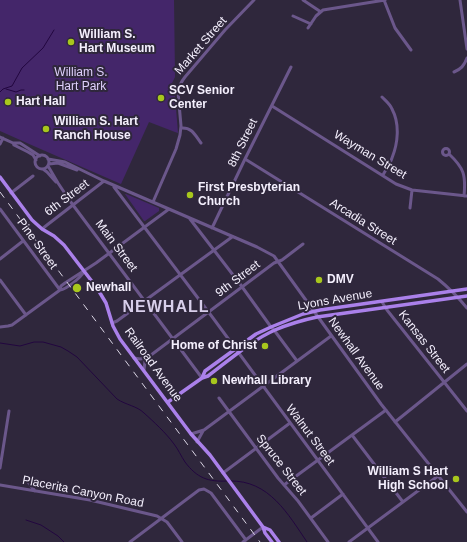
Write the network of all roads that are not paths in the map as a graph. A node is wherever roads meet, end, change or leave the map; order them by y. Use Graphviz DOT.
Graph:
graph roads {
  1 [pos="254,0"];
  2 [pos="303,0"];
  3 [pos="385,0"];
  4 [pos="460,0"];
  5 [pos="320,12"];
  6 [pos="293,16"];
  7 [pos="311,24"];
  8 [pos="308,28"];
  9 [pos="467,49"];
  10 [pos="411,50"];
  11 [pos="467,58"];
  12 [pos="291,68"];
  13 [pos="454,72"];
  14 [pos="382,97"];
  15 [pos="272,106"];
  16 [pos="181,128"];
  17 [pos="2,138"];
  18 [pos="13,142"];
  19 [pos="201,143"];
  20 [pos="0,144"];
  21 [pos="448,154"];
  22 [pos="40,156"];
  23 [pos="48,159"];
  24 [pos="245,159"];
  25 [pos="36,160"];
  26 [pos="48,165"];
  27 [pos="43,169"];
  28 [pos="83,172"];
  29 [pos="383,175"];
  30 [pos="34,176"];
  31 [pos="0,177"];
  32 [pos="104,181"];
  33 [pos="58,183"];
  34 [pos="113,185"];
  35 [pos="412,190"];
  36 [pos="11,193"];
  37 [pos="465,196"];
  38 [pos="153,202"];
  39 [pos="73,204"];
  40 [pos="410,208"];
  41 [pos="0,209"];
  42 [pos="169,209"];
  43 [pos="190,218"];
  44 [pos="145,226"];
  45 [pos="212,228"];
  46 [pos="42,230"];
  47 [pos="232,237"];
  48 [pos="23,241"];
  49 [pos="302,244"];
  50 [pos="214,250"];
  51 [pos="109,253"];
  52 [pos="0,259"];
  53 [pos="278,262"];
  54 [pos="84,271"];
  55 [pos="180,275"];
  56 [pos="0,280"];
  57 [pos="242,287"];
  58 [pos="467,289"];
  59 [pos="60,290"];
  60 [pos="452,292"];
  61 [pos="467,296"];
  62 [pos="459,297"];
  63 [pos="145,301"];
  64 [pos="382,302"];
  65 [pos="385,307"];
  66 [pos="467,308"];
  67 [pos="208,312"];
  68 [pos="314,312"];
  69 [pos="26,315"];
  70 [pos="317,317"];
  71 [pos="112,323"];
  72 [pos="0,326"];
  73 [pos="271,327"];
  74 [pos="274,330"];
  75 [pos="331,336"];
  76 [pos="173,338"];
  77 [pos="235,349"];
  78 [pos="238,353"];
  79 [pos="134,358"];
  80 [pos="147,358"];
  81 [pos="297,361"];
  82 [pos="467,364"];
  83 [pos="144,370"];
  84 [pos="202,378"];
  85 [pos="444,382"];
  86 [pos="263,387"];
  87 [pos="219,398"];
  88 [pos="168,402"];
  89 [pos="9,410"];
  90 [pos="386,410"];
  91 [pos="229,411"];
  92 [pos="467,411"];
  93 [pos="395,422"];
  94 [pos="290,423"];
  95 [pos="204,430"];
  96 [pos="191,434"];
  97 [pos="352,435"];
  98 [pos="197,442"];
  99 [pos="256,448"];
  100 [pos="318,460"];
  101 [pos="0,468"];
  102 [pos="225,475"];
  103 [pos="438,476"];
  104 [pos="25,478"];
  105 [pos="0,485"];
  106 [pos="284,485"];
  107 [pos="35,491"];
  108 [pos="343,494"];
  109 [pos="402,502"];
  110 [pos="467,512"];
  111 [pos="162,518"];
  112 [pos="311,518"];
  113 [pos="264,527"];
  114 [pos="368,528"];
  115 [pos="245,541"];
  116 [pos="130,542"];
  117 [pos="182,542"];
  118 [pos="272,542"];
  119 [pos="279,542"];
  120 [pos="328,542"];
  121 [pos="349,542"];
  122 [pos="378,542"];
  1 -- 16 [label="street, Market Street"];
  2 -- 5 [label="street"];
  3 -- 5 [label="street"];
  3 -- 10 [label="street"];
  4 -- 9 [label="street"];
  5 -- 7 [label="street"];
  6 -- 7 [label="street"];
  7 -- 8 [label="street"];
  11 -- 13 [label="street"];
  12 -- 15 [label="street, 8th Street"];
  14 -- 29 [label="street"];
  15 -- 24 [label="street, 8th Street"];
  15 -- 29 [label="street, Wayman Street"];
  16 -- 19 [label="street"];
  16 -- 38 [label="street, Market Street"];
  17 -- 18 [label="street"];
  17 -- 20 [label="street"];
  18 -- 22 [label="street"];
  18 -- 25 [label="street"];
  21 -- 37 [label="street"];
  22 -- 23 [label="street"];
  22 -- 25 [label="street"];
  23 -- 26 [label="street"];
  23 -- 28 [label="street, Newhall Avenue"];
  24 -- 45 [label="street, 8th Street"];
  24 -- 60 [label="street, Arcadia Street"];
  25 -- 27 [label="street"];
  26 -- 27 [label="street"];
  26 -- 28 [label="street, Newhall Avenue"];
  26 -- 33 [label="street, Main Street"];
  27 -- 33 [label="street, Main Street"];
  28 -- 32 [label="street, Newhall Avenue"];
  29 -- 35 [label="street, Wayman Street"];
  30 -- 36 [label="street"];
  31 -- 36 [label="main road, Railroad Avenue"];
  32 -- 34 [label="street, Newhall Avenue"];
  32 -- 39 [label="street, 6th Street"];
  33 -- 39 [label="street, Main Street"];
  34 -- 38 [label="street, Newhall Avenue"];
  34 -- 44 [label="street, Walnut Street"];
  35 -- 37 [label="street, Wayman Street"];
  35 -- 40 [label="street"];
  36 -- 46 [label="main road, Railroad Avenue"];
  38 -- 42 [label="street, Newhall Avenue"];
  39 -- 46 [label="street, 6th Street"];
  39 -- 51 [label="street, Main Street"];
  41 -- 48 [label="street, Pine Street"];
  42 -- 43 [label="street, Newhall Avenue"];
  42 -- 44 [label="street"];
  43 -- 45 [label="street, Newhall Avenue"];
  43 -- 50 [label="street"];
  44 -- 51 [label="street"];
  44 -- 55 [label="street, Walnut Street"];
  45 -- 47 [label="street, Newhall Avenue"];
  46 -- 54 [label="main road, Railroad Avenue"];
  47 -- 50 [label="street"];
  47 -- 53 [label="street, Newhall Avenue"];
  48 -- 52 [label="street"];
  48 -- 59 [label="street, Pine Street"];
  49 -- 53 [label="street, 9th Street"];
  50 -- 55 [label="street"];
  50 -- 57 [label="street"];
  51 -- 54 [label="street"];
  51 -- 63 [label="street, Main Street"];
  53 -- 57 [label="street, 9th Street"];
  53 -- 68 [label="street, Newhall Avenue"];
  54 -- 59 [label="street"];
  54 -- 71 [label="main road, Railroad Avenue"];
  55 -- 63 [label="street"];
  55 -- 67 [label="street, Walnut Street"];
  56 -- 69 [label="street"];
  57 -- 67 [label="street, 9th Street"];
  57 -- 73 [label="street"];
  58 -- 60 [label="main road, Lyons Avenue"];
  59 -- 69 [label="street"];
  60 -- 62 [label="street, Arcadia Street"];
  60 -- 64 [label="main road, Lyons Avenue"];
  61 -- 62 [label="main road, Lyons Avenue"];
  62 -- 65 [label="main road, Lyons Avenue"];
  62 -- 66 [label="street, Arcadia Street"];
  63 -- 71 [label="street"];
  63 -- 76 [label="street, Main Street"];
  64 -- 65 [label="street, Kansas Street"];
  64 -- 68 [label="main road, Lyons Avenue"];
  65 -- 70 [label="main road, Lyons Avenue"];
  65 -- 85 [label="street, Kansas Street"];
  67 -- 76 [label="street, 9th Street"];
  67 -- 77 [label="street, Walnut Street"];
  68 -- 70 [label="street, Newhall Avenue"];
  68 -- 73 [label="main road, Lyons Avenue"];
  69 -- 72 [label="street"];
  70 -- 74 [label="main road, Lyons Avenue"];
  70 -- 75 [label="street, Newhall Avenue"];
  71 -- 79 [label="main road, Railroad Avenue"];
  73 -- 74 [label="street"];
  73 -- 77 [label="main road, Lyons Avenue"];
  74 -- 78 [label="main road, Lyons Avenue"];
  74 -- 81 [label="street"];
  75 -- 81 [label="street"];
  75 -- 90 [label="street, Newhall Avenue"];
  76 -- 80 [label="street, 9th Street"];
  76 -- 84 [label="street, Main Street"];
  77 -- 78 [label="street, Walnut Street"];
  77 -- 84 [label="main road, Lyons Avenue"];
  78 -- 84 [label="main road, Lyons Avenue"];
  78 -- 86 [label="street, Walnut Street"];
  79 -- 80 [label="street"];
  79 -- 83 [label="main road, Railroad Avenue"];
  80 -- 83 [label="street"];
  81 -- 86 [label="street"];
  82 -- 85 [label="street"];
  83 -- 88 [label="main road, Railroad Avenue"];
  84 -- 88 [label="main road, Lyons Avenue"];
  85 -- 92 [label="street, Kansas Street"];
  85 -- 93 [label="street"];
  86 -- 91 [label="street"];
  86 -- 94 [label="street, Walnut Street"];
  87 -- 91 [label="street, Spruce Street"];
  88 -- 96 [label="main road, Railroad Avenue"];
  89 -- 101 [label="street"];
  90 -- 93 [label="street, Newhall Avenue"];
  90 -- 97 [label="street"];
  91 -- 95 [label="street"];
  91 -- 99 [label="street, Spruce Street"];
  93 -- 103 [label="street, Newhall Avenue"];
  94 -- 99 [label="street"];
  94 -- 100 [label="street, Walnut Street"];
  95 -- 96 [label="street"];
  95 -- 98 [label="street"];
  96 -- 98 [label="main road, Railroad Avenue"];
  97 -- 100 [label="street"];
  97 -- 109 [label="street"];
  98 -- 102 [label="main road, Railroad Avenue"];
  99 -- 102 [label="street"];
  99 -- 106 [label="street, Spruce Street"];
  100 -- 106 [label="street"];
  100 -- 108 [label="street, Walnut Street"];
  102 -- 113 [label="main road, Railroad Avenue"];
  103 -- 109 [label="street"];
  103 -- 110 [label="street, Newhall Avenue"];
  104 -- 107 [label="street"];
  105 -- 107 [label="street, Placerita Canyon Road"];
  106 -- 112 [label="street, Spruce Street"];
  107 -- 111 [label="street, Placerita Canyon Road"];
  108 -- 112 [label="street"];
  108 -- 114 [label="street, Walnut Street"];
  109 -- 114 [label="street"];
  111 -- 115 [label="street"];
  111 -- 116 [label="street"];
  111 -- 117 [label="street"];
  112 -- 120 [label="street, Spruce Street"];
  113 -- 115 [label="street"];
  113 -- 118 [label="main road, Railroad Avenue"];
  113 -- 119 [label="main road, Railroad Avenue"];
  114 -- 121 [label="street"];
  114 -- 122 [label="street, Walnut Street"];
}
